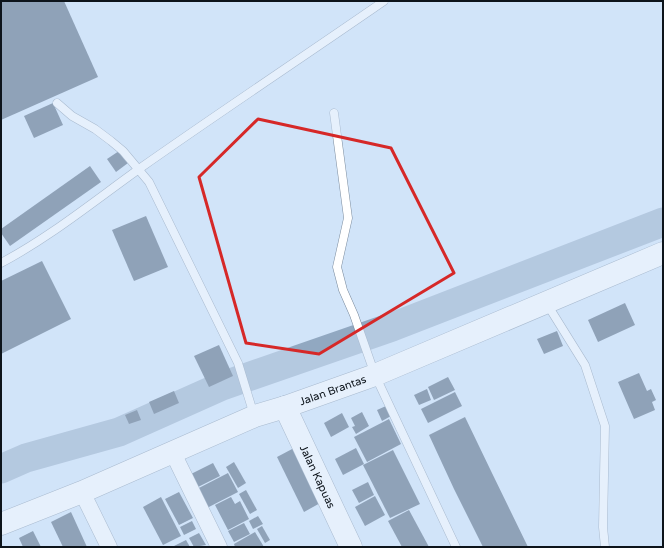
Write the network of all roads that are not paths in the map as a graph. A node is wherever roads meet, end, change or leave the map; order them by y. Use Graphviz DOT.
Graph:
graph roads {
  1 [pos="384,1"];
  2 [pos="57,102"];
  3 [pos="334,112"];
  4 [pos="139,169"];
  5 [pos="663,253"];
  6 [pos="1,264"];
  7 [pos="547,303"];
  8 [pos="372,367"];
  9 [pos="285,407"];
  10 [pos="253,410"];
  11 [pos="172,451"];
  12 [pos="82,492"];
  13 [pos="1,524"];
  14 [pos="108,547"];
  15 [pos="219,547"];
  16 [pos="351,547"];
  17 [pos="456,547"];
  18 [pos="605,547"];
  1 -- 4 [label="lane"];
  2 -- 4 [label="lane"];
  3 -- 8 [label="lane"];
  4 -- 6 [label="lane"];
  4 -- 10 [label="lane"];
  5 -- 7 [label="main road, Jalan Brantas"];
  7 -- 8 [label="main road, Jalan Brantas"];
  7 -- 18 [label="lane"];
  8 -- 9 [label="main road, Jalan Brantas"];
  8 -- 17 [label="lane"];
  9 -- 10 [label="main road, Jalan Brantas"];
  9 -- 16 [label="main road, Jalan Kapuas"];
  10 -- 11 [label="main road, Jalan Brantas"];
  11 -- 12 [label="main road, Jalan Brantas"];
  11 -- 15 [label="street"];
  12 -- 13 [label="main road, Jalan Brantas"];
  12 -- 14 [label="street"];
}
